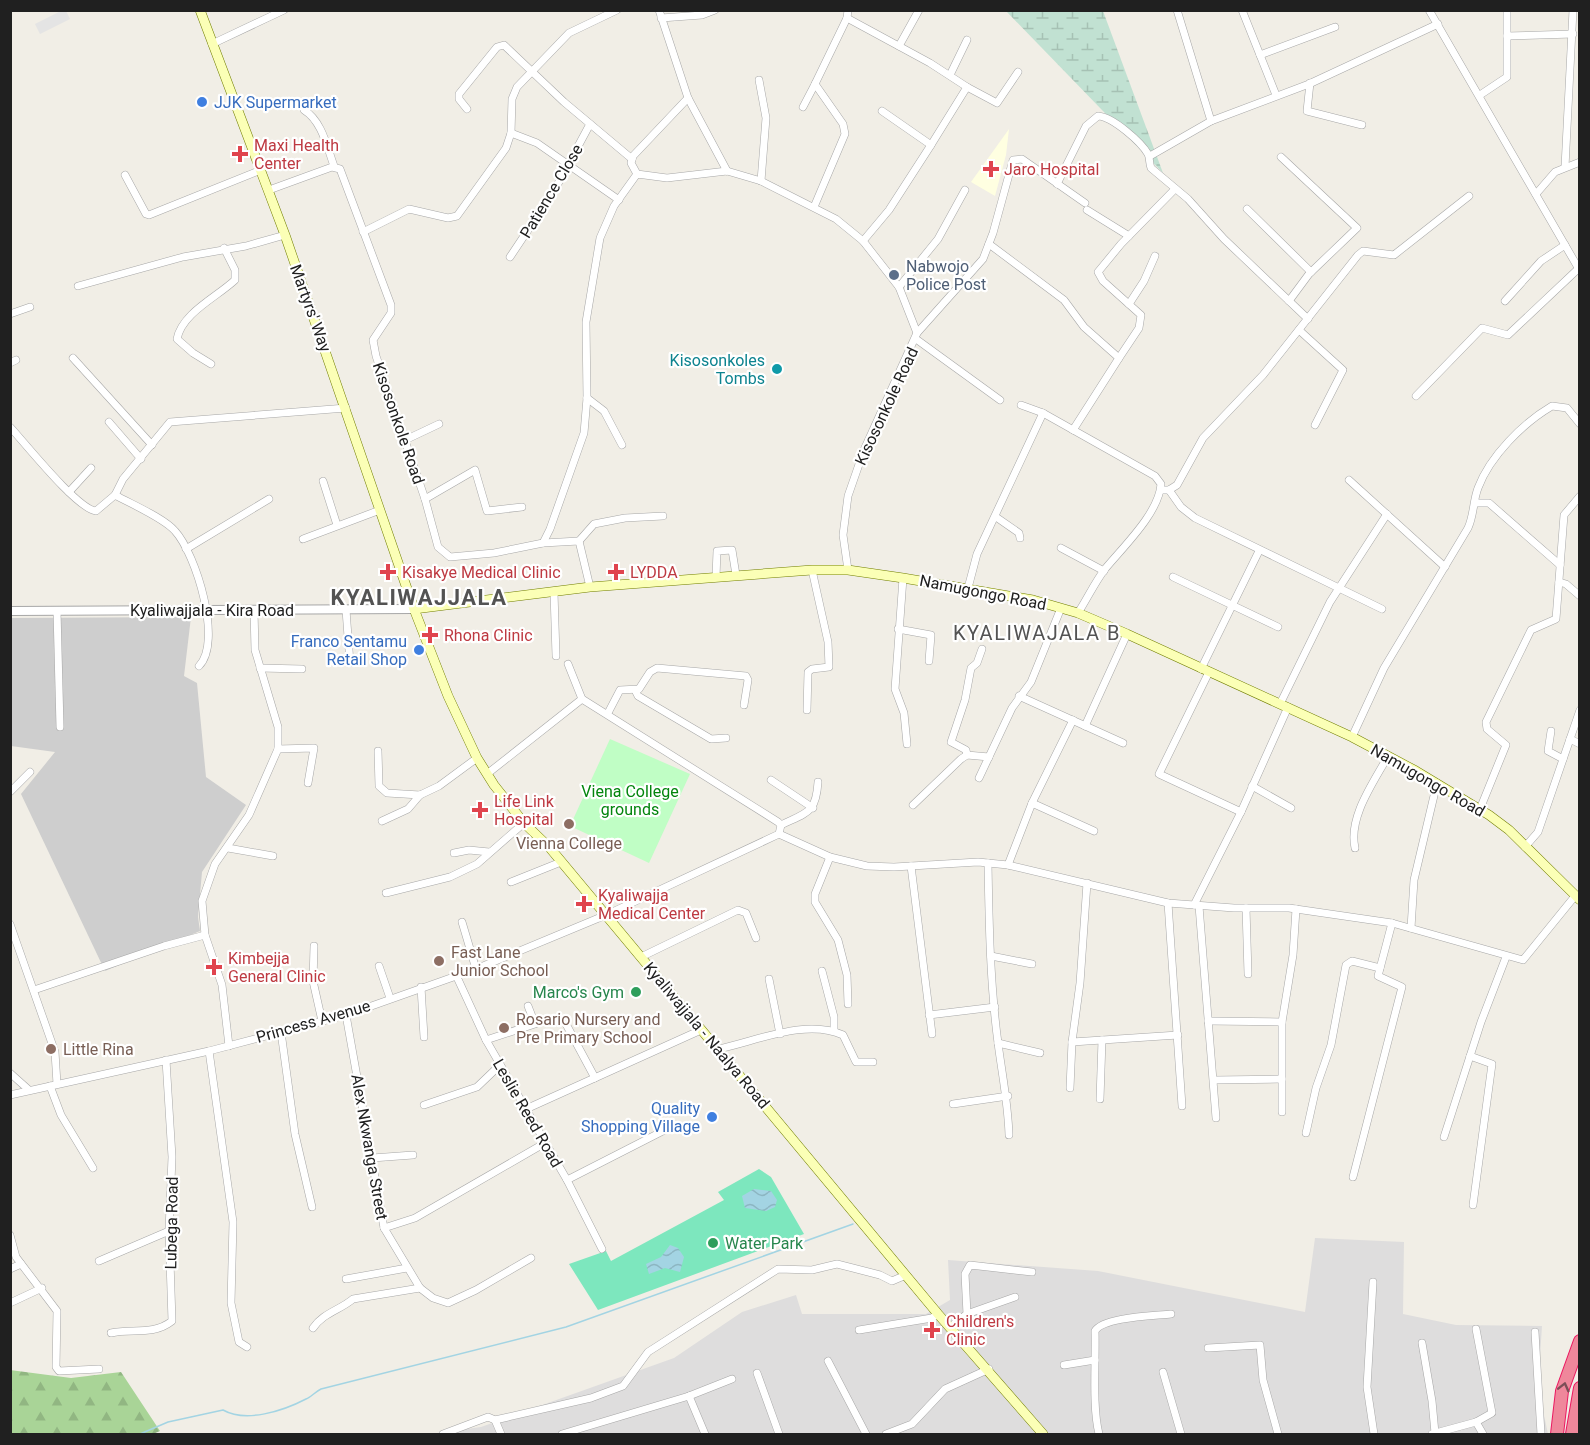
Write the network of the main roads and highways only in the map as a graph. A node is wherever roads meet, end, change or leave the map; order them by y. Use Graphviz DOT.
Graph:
graph roads {
  1 [pos="200,10"];
  2 [pos="414,609"];
  3 [pos="1577,898"];
  4 [pos="1580,1341"];
  5 [pos="1580,1388"];
  6 [pos="1043,1434"];
  7 [pos="1557,1434"];
  8 [pos="1572,1434"];
  1 -- 2 [label="main road, Martyrs' Way"];
  2 -- 3 [label="main road, Namugongo Road"];
  2 -- 6 [label="main road, Kyaliwajjala - Naalya Road"];
  7 -- 4 [label="highway, one-way"];
  5 -- 8 [label="highway"];
}
